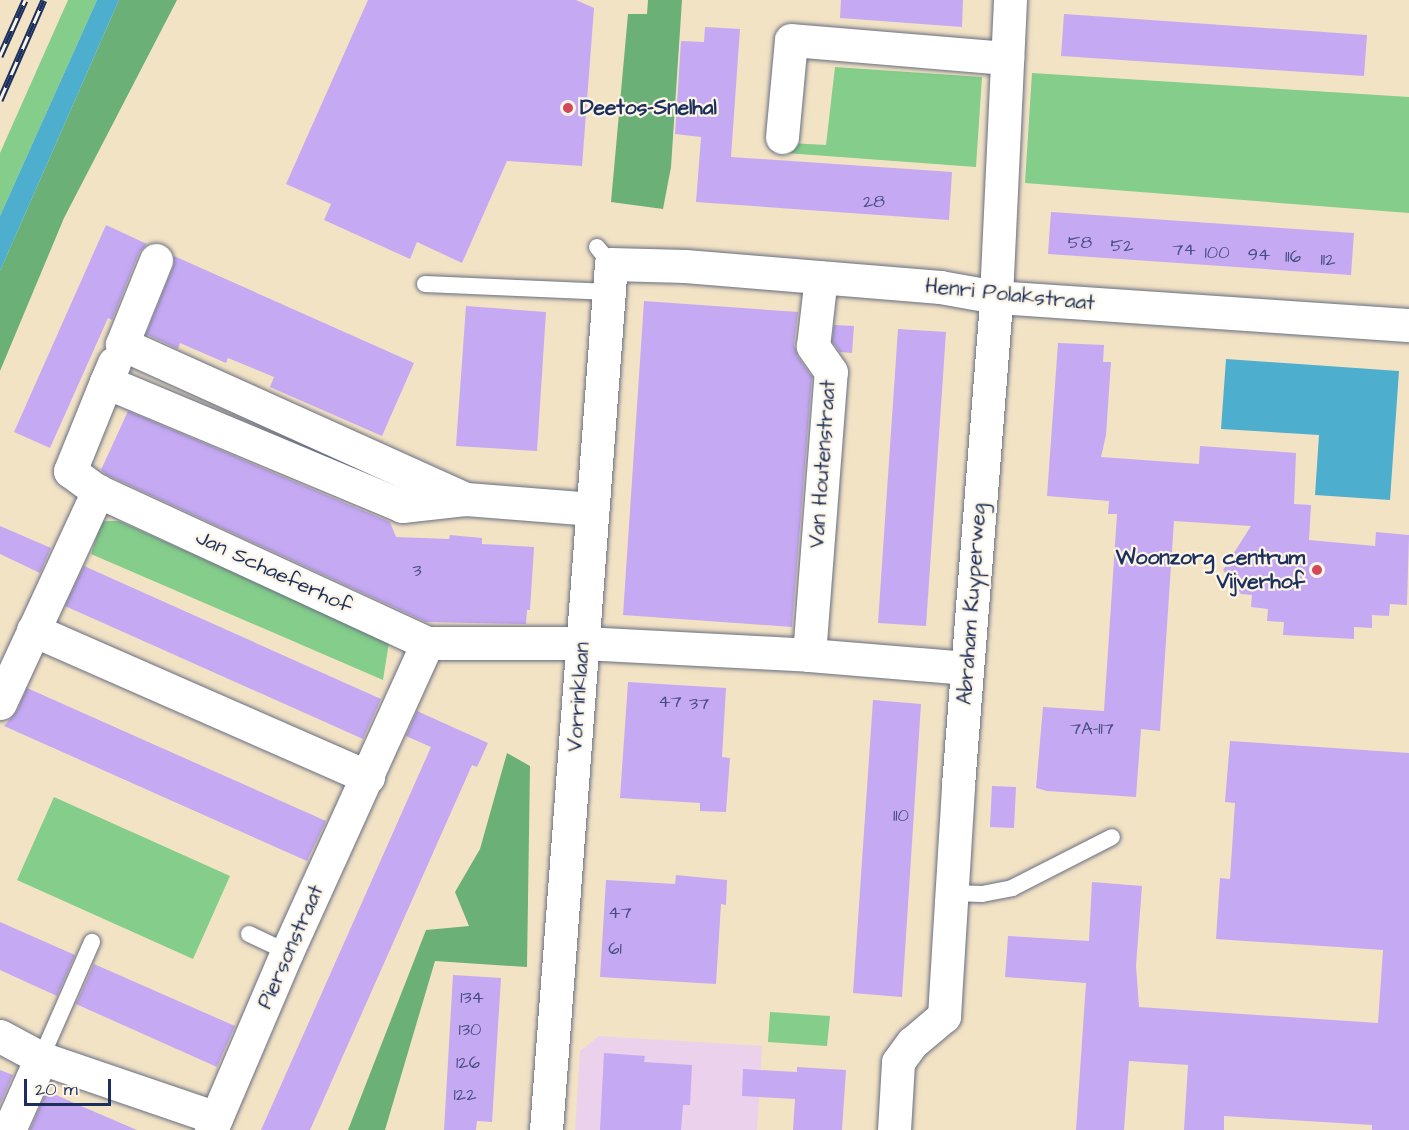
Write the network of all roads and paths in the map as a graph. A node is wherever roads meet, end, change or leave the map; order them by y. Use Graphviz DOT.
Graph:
graph roads {
  1 [pos="1011,0"];
  2 [pos="1007,58"];
  3 [pos="782,137"];
  4 [pos="156,260"];
  5 [pos="606,268"];
  6 [pos="821,278"];
  7 [pos="425,284"];
  8 [pos="996,297"];
  9 [pos="1409,325"];
  10 [pos="122,344"];
  11 [pos="106,382"];
  12 [pos="98,491"];
  13 [pos="466,499"];
  14 [pos="593,509"];
  15 [pos="33,630"];
  16 [pos="427,643"];
  17 [pos="583,643"];
  18 [pos="809,655"];
  19 [pos="966,668"];
  20 [pos="0,703"];
  21 [pos="368,777"];
  22 [pos="1113,837"];
  23 [pos="952,892"];
  24 [pos="249,934"];
  25 [pos="92,942"];
  26 [pos="287,952"];
  27 [pos="0,1036"];
  28 [pos="41,1058"];
  29 [pos="213,1124"];
  30 [pos="9,1130"];
  31 [pos="546,1130"];
  32 [pos="894,1130"];
  1 -- 2 [label="street, Abraham Kuyperweg"];
  2 -- 3 [label="street"];
  2 -- 8 [label="street, Abraham Kuyperweg"];
  4 -- 10 [label="street, Jan Schaeferhof"];
  5 -- 6 [label="street, Henri Polakstraat"];
  5 -- 7 [label="lane"];
  5 -- 14 [label="street, Vorrinklaan"];
  6 -- 8 [label="street, Henri Polakstraat"];
  6 -- 18 [label="street, Van Houtenstraat"];
  8 -- 9 [label="street, Henri Polakstraat"];
  8 -- 19 [label="street, Abraham Kuyperweg"];
  10 -- 11 [label="street, Jan Schaeferhof"];
  10 -- 13 [label="street"];
  11 -- 12 [label="street, Jan Schaeferhof"];
  11 -- 13 [label="street"];
  12 -- 15 [label="street"];
  12 -- 16 [label="street, Jan Schaeferhof"];
  13 -- 14 [label="street"];
  14 -- 17 [label="street, Vorrinklaan"];
  15 -- 20 [label="street"];
  15 -- 21 [label="street"];
  16 -- 17 [label="street, Jan Schaeferhof"];
  16 -- 21 [label="street, Piersonstraat"];
  17 -- 18 [label="street"];
  17 -- 31 [label="street, Vorrinklaan"];
  18 -- 19 [label="street"];
  19 -- 23 [label="street, Abraham Kuyperweg"];
  21 -- 26 [label="street, Piersonstraat"];
  22 -- 23 [label="lane"];
  23 -- 32 [label="street, Abraham Kuyperweg"];
  24 -- 26 [label="lane"];
  25 -- 28 [label="lane"];
  26 -- 29 [label="street, Piersonstraat"];
  27 -- 28 [label="street, Piersonstraat"];
  28 -- 29 [label="street, Piersonstraat"];
  28 -- 30 [label="street"];
}
